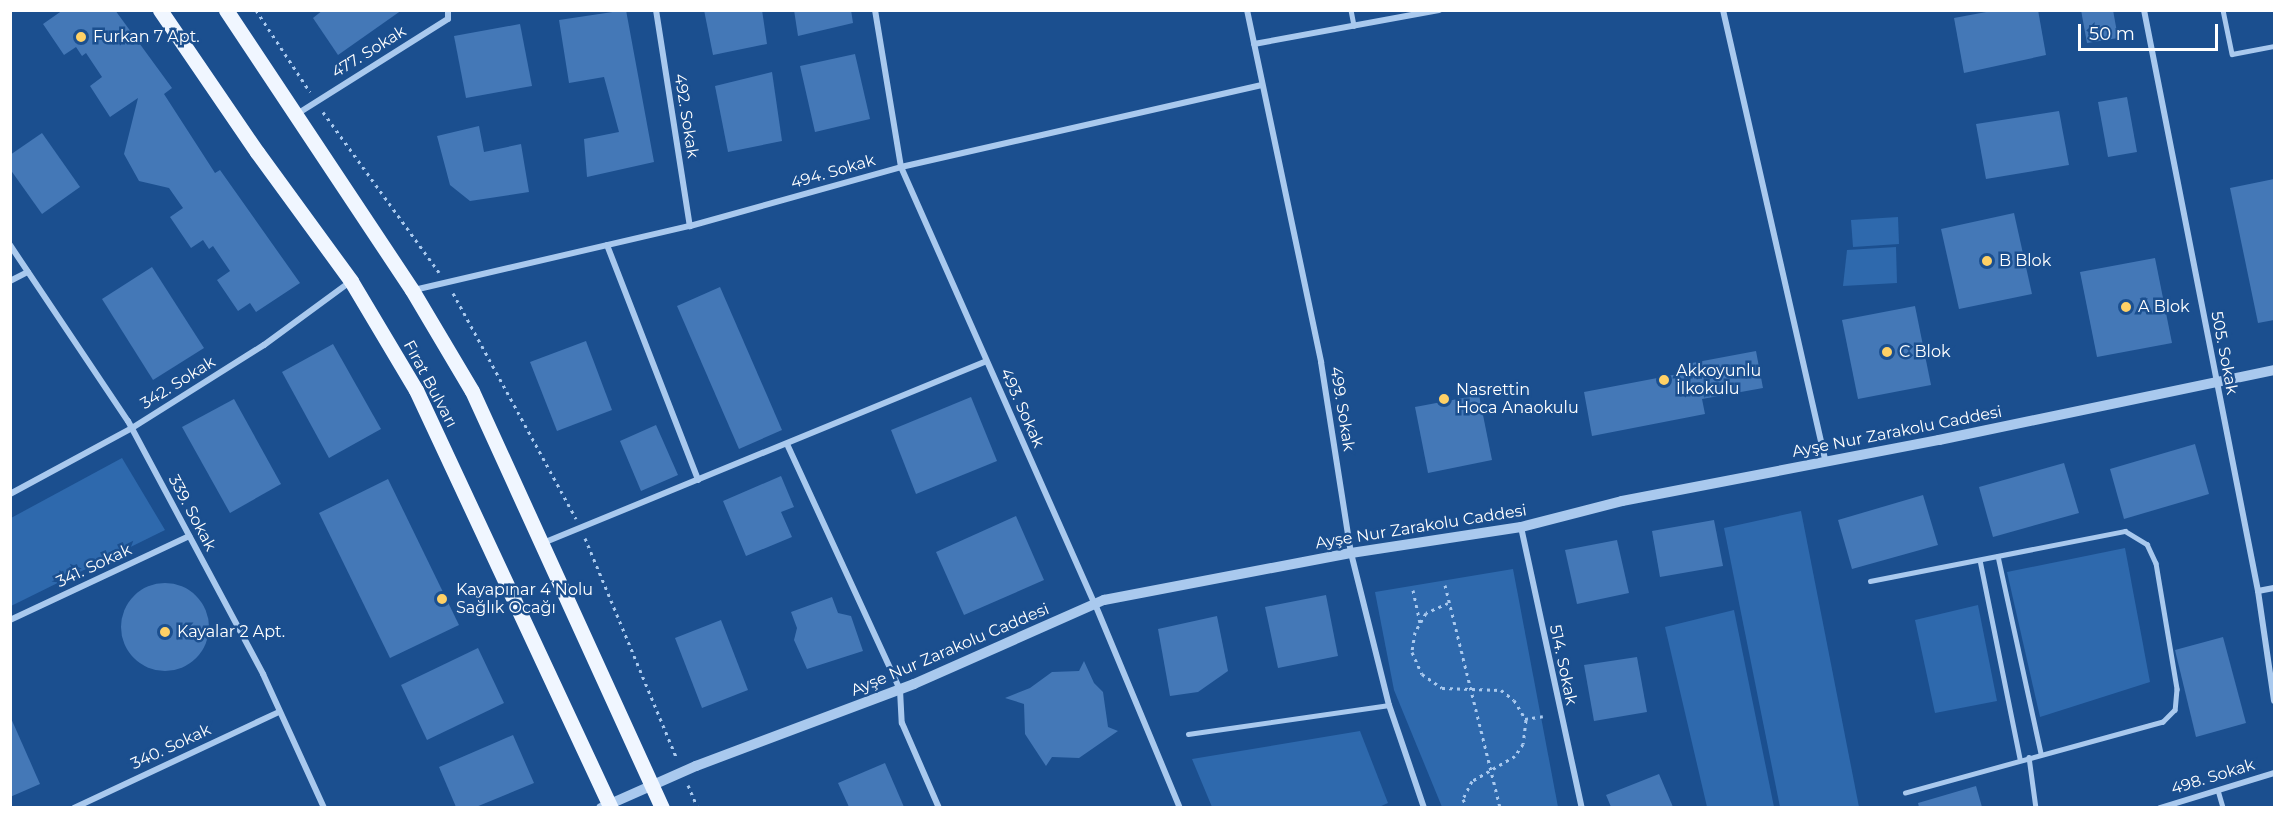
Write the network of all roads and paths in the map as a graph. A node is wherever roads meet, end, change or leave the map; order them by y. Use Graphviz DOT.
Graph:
graph roads {
  1 [pos="160,10"];
  2 [pos="226,10"];
  3 [pos="448,10"];
  4 [pos="656,10"];
  5 [pos="875,10"];
  6 [pos="1247,10"];
  7 [pos="1351,10"];
  8 [pos="1439,10"];
  9 [pos="1723,10"];
  10 [pos="2144,10"];
  11 [pos="2223,10"];
  12 [pos="1419,12"];
  13 [pos="1354,26"];
  14 [pos="1254,44"];
  15 [pos="2274,46"];
  16 [pos="1262,85"];
  17 [pos="297,114"];
  18 [pos="901,167"];
  19 [pos="690,226"];
  20 [pos="10,245"];
  21 [pos="607,245"];
  22 [pos="28,272"];
  23 [pos="10,281"];
  24 [pos="351,281"];
  25 [pos="412,290"];
  26 [pos="986,361"];
  27 [pos="2274,370"];
  28 [pos="2216,382"];
  29 [pos="132,428"];
  30 [pos="787,444"];
  31 [pos="1826,462"];
  32 [pos="698,480"];
  33 [pos="10,494"];
  34 [pos="1521,527"];
  35 [pos="189,536"];
  36 [pos="541,543"];
  37 [pos="1351,553"];
  38 [pos="1998,556"];
  39 [pos="1980,560"];
  40 [pos="1870,581"];
  41 [pos="1445,585"];
  42 [pos="2274,588"];
  43 [pos="1413,590"];
  44 [pos="2258,591"];
  45 [pos="1448,603"];
  46 [pos="1095,604"];
  47 [pos="10,620"];
  48 [pos="1420,623"];
  49 [pos="1471,689"];
  50 [pos="900,690"];
  51 [pos="2274,701"];
  52 [pos="1389,705"];
  53 [pos="279,712"];
  54 [pos="1543,716"];
  55 [pos="1526,719"];
  56 [pos="1188,734"];
  57 [pos="2041,754"];
  58 [pos="2029,757"];
  59 [pos="2020,759"];
  60 [pos="1491,770"];
  61 [pos="2274,773"];
  62 [pos="652,785"];
  63 [pos="2218,790"];
  64 [pos="1906,793"];
  65 [pos="607,806"];
  66 [pos="74,807"];
  67 [pos="324,807"];
  68 [pos="662,807"];
  69 [pos="939,807"];
  70 [pos="1180,807"];
  71 [pos="1424,807"];
  72 [pos="1467,807"];
  73 [pos="1500,807"];
  74 [pos="1582,807"];
  75 [pos="2036,807"];
  76 [pos="2160,807"];
  77 [pos="2223,807"];
  1 -- 24 [label="main road, Fırat Bulvarı"];
  2 -- 17 [label="main road, Fırat Bulvarı"];
  3 -- 17 [label="street, 477. Sokak"];
  4 -- 19 [label="street, 492. Sokak"];
  5 -- 18 [label="street, 493. Sokak"];
  6 -- 14 [label="street, 499. Sokak"];
  7 -- 13 [label="lane"];
  8 -- 12 [label="street"];
  9 -- 31 [label="street"];
  10 -- 28 [label="street, 505. Sokak"];
  11 -- 15 [label="lane"];
  12 -- 13 [label="street"];
  13 -- 14 [label="street"];
  14 -- 16 [label="street, 499. Sokak"];
  16 -- 18 [label="street, 494. Sokak"];
  16 -- 37 [label="street, 499. Sokak"];
  17 -- 25 [label="main road, Fırat Bulvarı"];
  18 -- 19 [label="street, 494. Sokak"];
  18 -- 26 [label="street, 493. Sokak"];
  19 -- 21 [label="street, 494. Sokak"];
  20 -- 22 [label="street, 339. Sokak"];
  21 -- 25 [label="street, 494. Sokak"];
  21 -- 32 [label="street"];
  22 -- 23 [label="street"];
  22 -- 29 [label="street, 339. Sokak"];
  24 -- 29 [label="street, 342. Sokak"];
  24 -- 65 [label="main road, Fırat Bulvarı"];
  25 -- 36 [label="main road, Fırat Bulvarı"];
  26 -- 30 [label="street"];
  26 -- 46 [label="street, 493. Sokak"];
  27 -- 28 [label="street, Ayşe Nur Zarakolu Caddesi"];
  28 -- 31 [label="street, Ayşe Nur Zarakolu Caddesi"];
  28 -- 44 [label="street, 505. Sokak"];
  29 -- 33 [label="street, 342. Sokak"];
  29 -- 35 [label="street, 339. Sokak"];
  30 -- 32 [label="street"];
  30 -- 50 [label="street"];
  31 -- 34 [label="street, Ayşe Nur Zarakolu Caddesi"];
  32 -- 36 [label="street"];
  34 -- 37 [label="street, Ayşe Nur Zarakolu Caddesi"];
  34 -- 74 [label="street, 514. Sokak"];
  35 -- 47 [label="street, 341. Sokak"];
  35 -- 53 [label="street, 339. Sokak"];
  36 -- 62 [label="main road, Fırat Bulvarı"];
  37 -- 46 [label="street, Ayşe Nur Zarakolu Caddesi"];
  37 -- 52 [label="street, 499. Sokak"];
  38 -- 39 [label="lane"];
  38 -- 57 [label="lane"];
  38 -- 57 [label="lane"];
  39 -- 40 [label="lane"];
  39 -- 59 [label="lane"];
  41 -- 45 [label="path"];
  42 -- 44 [label="street"];
  43 -- 48 [label="path"];
  44 -- 51 [label="street, 505. Sokak"];
  45 -- 48 [label="path"];
  45 -- 49 [label="path"];
  46 -- 50 [label="street, Ayşe Nur Zarakolu Caddesi"];
  46 -- 70 [label="street, 493. Sokak"];
  48 -- 49 [label="path"];
  49 -- 55 [label="path"];
  49 -- 60 [label="path"];
  50 -- 62 [label="street, Ayşe Nur Zarakolu Caddesi"];
  50 -- 69 [label="street"];
  52 -- 56 [label="lane"];
  52 -- 71 [label="street, 499. Sokak"];
  53 -- 66 [label="street, 340. Sokak"];
  53 -- 67 [label="street, 339. Sokak"];
  54 -- 55 [label="path"];
  55 -- 60 [label="path"];
  57 -- 58 [label="lane"];
  58 -- 59 [label="lane"];
  58 -- 75 [label="lane"];
  59 -- 64 [label="lane"];
  60 -- 72 [label="path"];
  60 -- 73 [label="path"];
  61 -- 63 [label="street, 498. Sokak"];
  62 -- 65 [label="street, Ayşe Nur Zarakolu Caddesi"];
  62 -- 68 [label="main road, Fırat Bulvarı"];
  63 -- 76 [label="street, 498. Sokak"];
  63 -- 77 [label="lane"];
}
